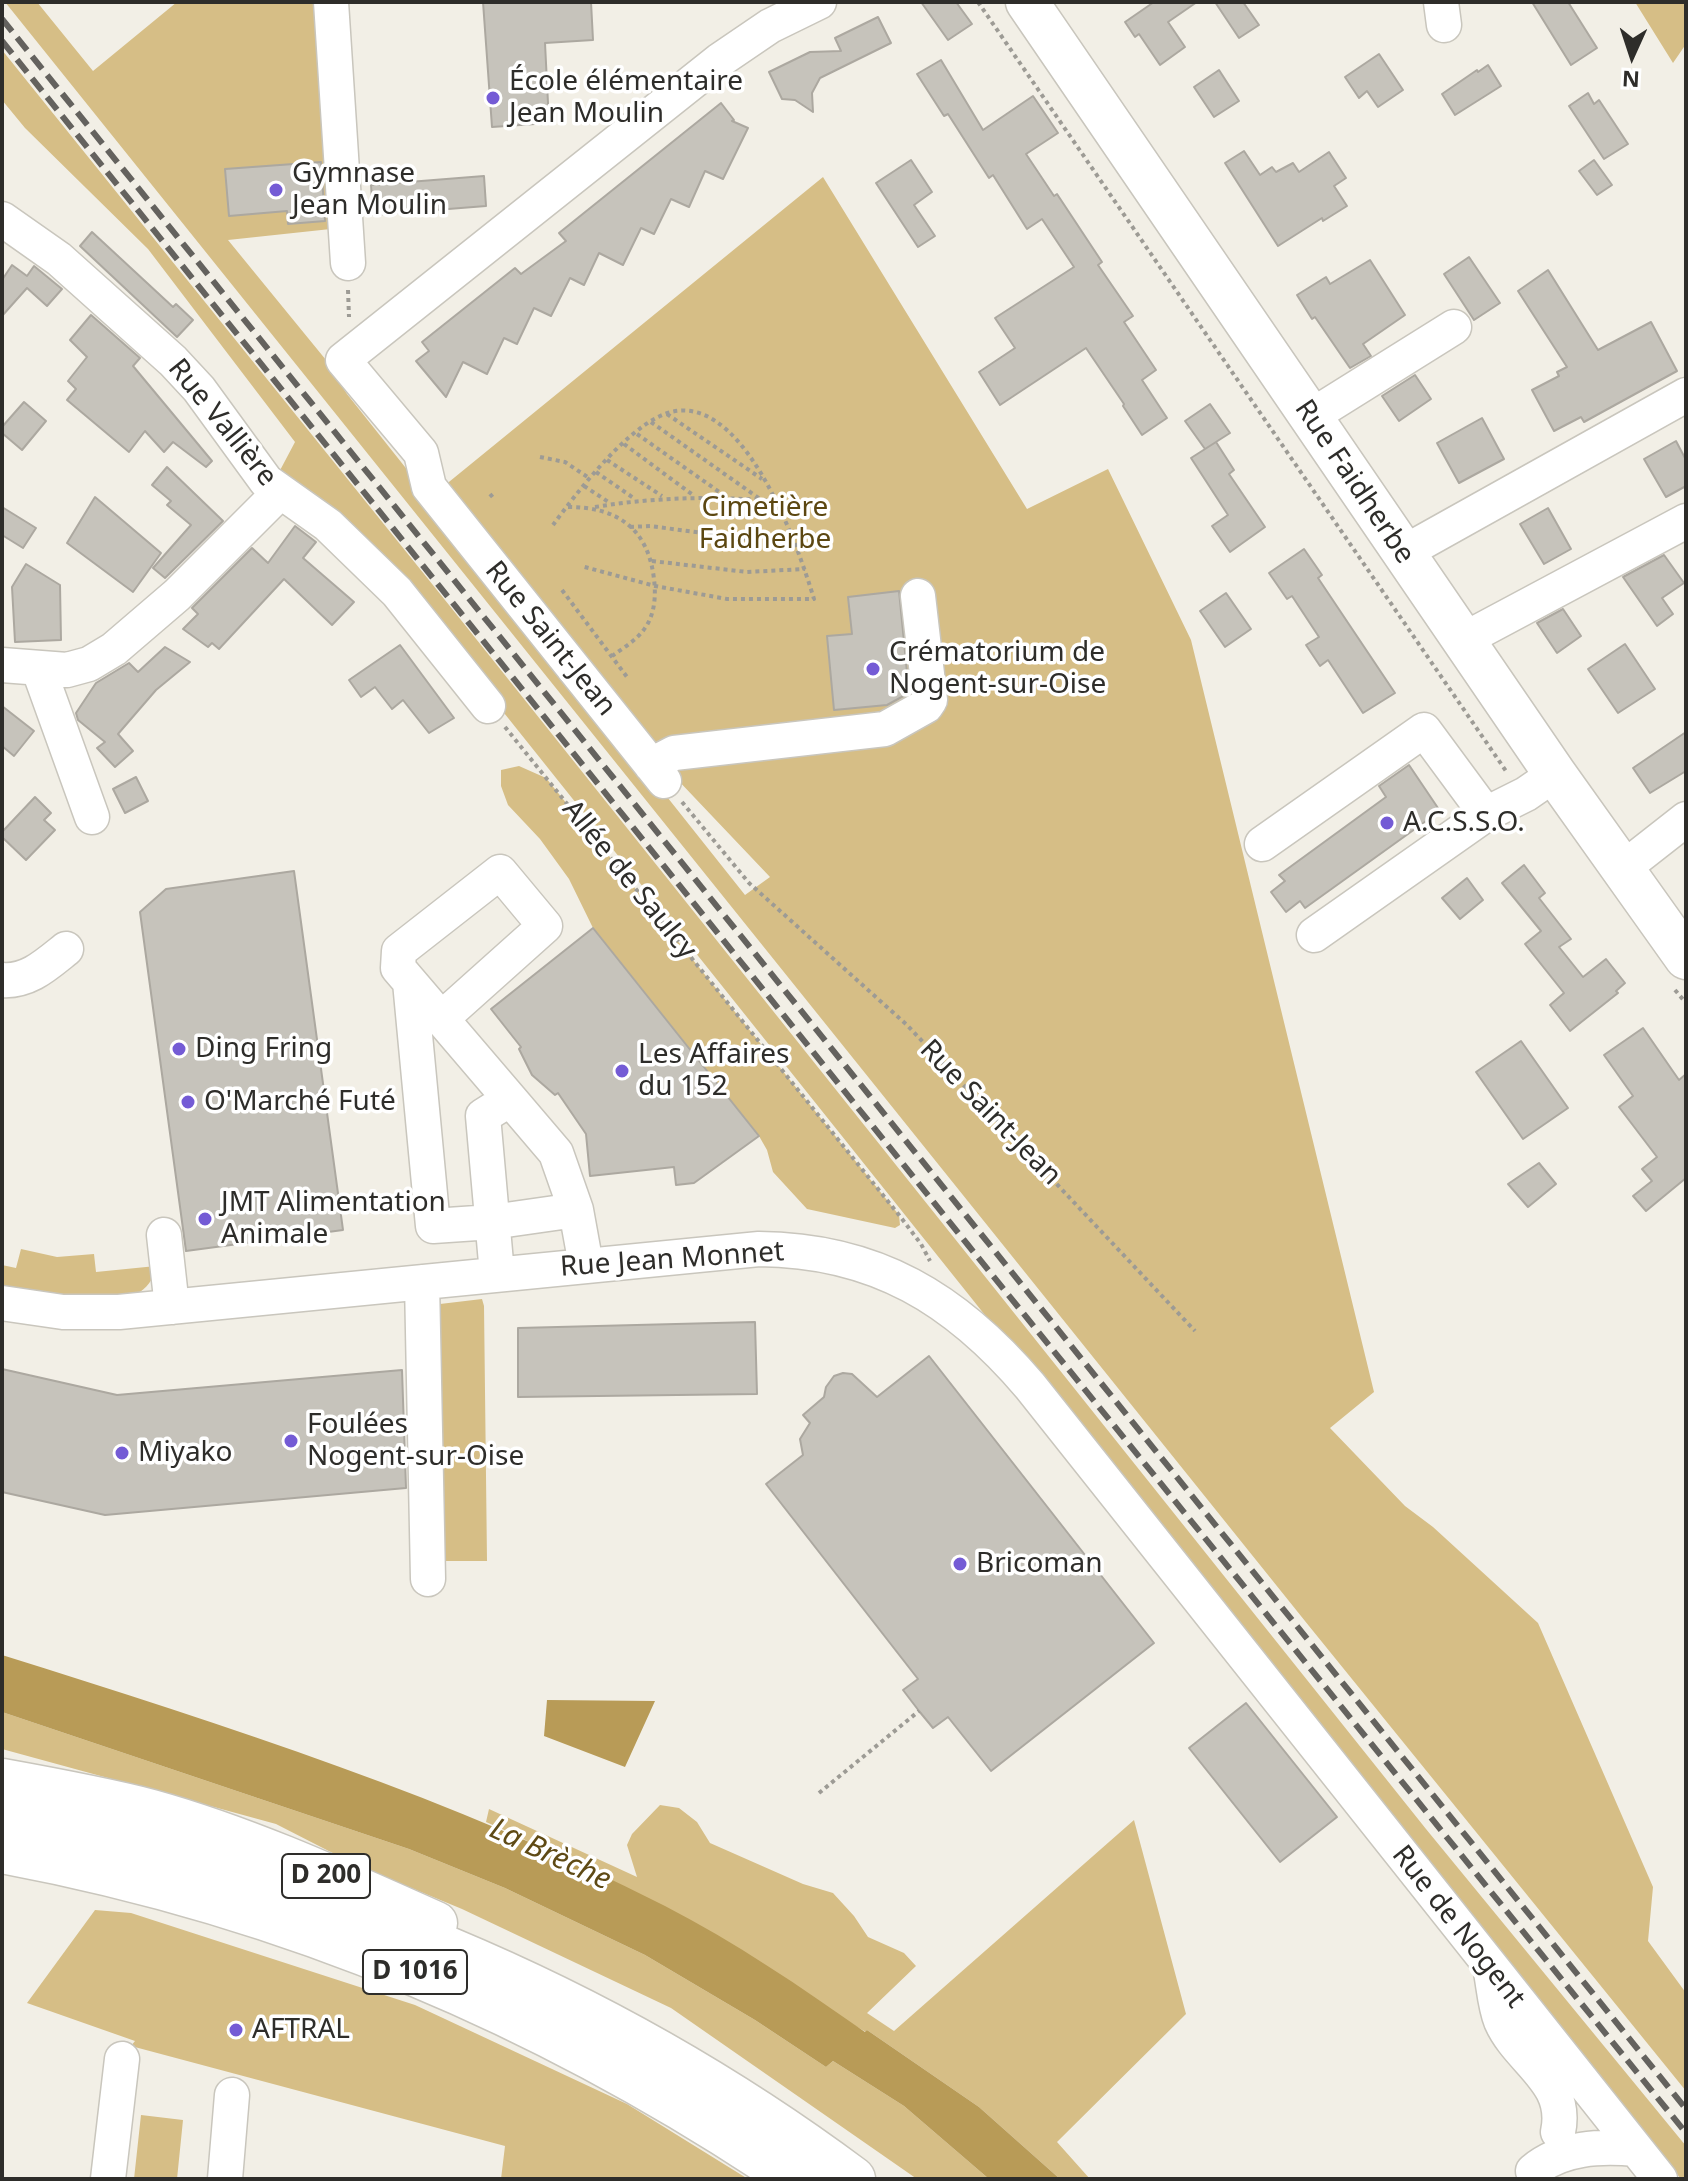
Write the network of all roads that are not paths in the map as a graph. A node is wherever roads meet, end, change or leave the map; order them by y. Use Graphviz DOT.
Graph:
graph roads {
  1 [pos="331,2"];
  2 [pos="819,2"];
  3 [pos="1027,2"];
  4 [pos="2,219"];
  5 [pos="348,263"];
  6 [pos="1454,327"];
  7 [pos="1686,395"];
  8 [pos="1310,417"];
  9 [pos="280,492"];
  10 [pos="1686,521"];
  11 [pos="1403,553"];
  12 [pos="918,596"];
  13 [pos="1463,640"];
  14 [pos="2,665"];
  15 [pos="39,670"];
  16 [pos="488,706"];
  17 [pos="1540,784"];
  18 [pos="1486,814"];
  19 [pos="92,817"];
  20 [pos="1686,819"];
  21 [pos="1262,844"];
  22 [pos="1621,870"];
  23 [pos="1314,935"];
  24 [pos="66,949"];
  25 [pos="1677,970"];
  26 [pos="2,980"];
  27 [pos="410,982"];
  28 [pos="441,1019"];
  29 [pos="510,1099"];
  30 [pos="576,1210"];
  31 [pos="492,1222"];
  32 [pos="164,1235"];
  33 [pos="586,1265"];
  34 [pos="497,1274"];
  35 [pos="422,1282"];
  36 [pos="2,1303"];
  37 [pos="172,1307"];
  38 [pos="428,1579"];
  39 [pos="1257,1674"];
  40 [pos="8,1789"];
  41 [pos="2,1851"];
  42 [pos="2,1858"];
  43 [pos="50,1860"];
  44 [pos="1490,1968"];
  45 [pos="122,2059"];
  46 [pos="232,2095"];
  47 [pos="1607,2113"];
  48 [pos="1558,2132"];
  49 [pos="1636,2149"];
  50 [pos="1532,2175"];
  51 [pos="108,2179"];
  52 [pos="225,2179"];
  53 [pos="793,2179"];
  54 [pos="853,2179"];
  55 [pos="1660,2179"];
  1 -- 5 [label="street"];
  2 -- 12 [label="street, Rue Saint-Jean"];
  3 -- 8 [label="main road, Rue Faidherbe"];
  4 -- 9 [label="street, Rue Vallière"];
  6 -- 8 [label="street"];
  7 -- 11 [label="street"];
  8 -- 11 [label="main road, Rue Faidherbe"];
  9 -- 15 [label="street, Rue Vallière"];
  9 -- 16 [label="street"];
  10 -- 13 [label="street"];
  11 -- 13 [label="main road, Rue Faidherbe"];
  13 -- 17 [label="main road, Rue Faidherbe"];
  14 -- 15 [label="street, Rue Vallière"];
  15 -- 19 [label="street"];
  17 -- 18 [label="street"];
  17 -- 22 [label="main road, Rue Faidherbe"];
  18 -- 21 [label="street"];
  18 -- 23 [label="street"];
  20 -- 22 [label="street"];
  22 -- 25 [label="main road, Rue Faidherbe"];
  24 -- 26 [label="street"];
  27 -- 28 [label="street"];
  27 -- 28 [label="street"];
  27 -- 31 [label="street"];
  28 -- 29 [label="street"];
  29 -- 30 [label="street"];
  29 -- 31 [label="street"];
  30 -- 31 [label="street"];
  30 -- 33 [label="street"];
  31 -- 34 [label="street"];
  32 -- 37 [label="street"];
  33 -- 34 [label="street, Rue Jean Monnet"];
  33 -- 39 [label="street, Rue Jean Monnet"];
  34 -- 35 [label="street, Rue Jean Monnet"];
  35 -- 37 [label="street, Rue Jean Monnet"];
  35 -- 38 [label="street"];
  36 -- 37 [label="street, Rue Jean Monnet"];
  39 -- 44 [label="street, Rue de Nogent"];
  40 -- 54 [label="highway, D 1016"];
  41 -- 43 [label="highway, D 1016"];
  42 -- 43 [label="highway"];
  43 -- 53 [label="highway, D 1016"];
  44 -- 47 [label="street, Rue de Nogent"];
  44 -- 48 [label="street"];
  45 -- 51 [label="street"];
  46 -- 52 [label="street"];
  47 -- 48 [label="street"];
  47 -- 49 [label="street, Rue de Nogent"];
  48 -- 50 [label="street"];
  49 -- 50 [label="street"];
  49 -- 55 [label="street, Rue de Nogent"];
}
